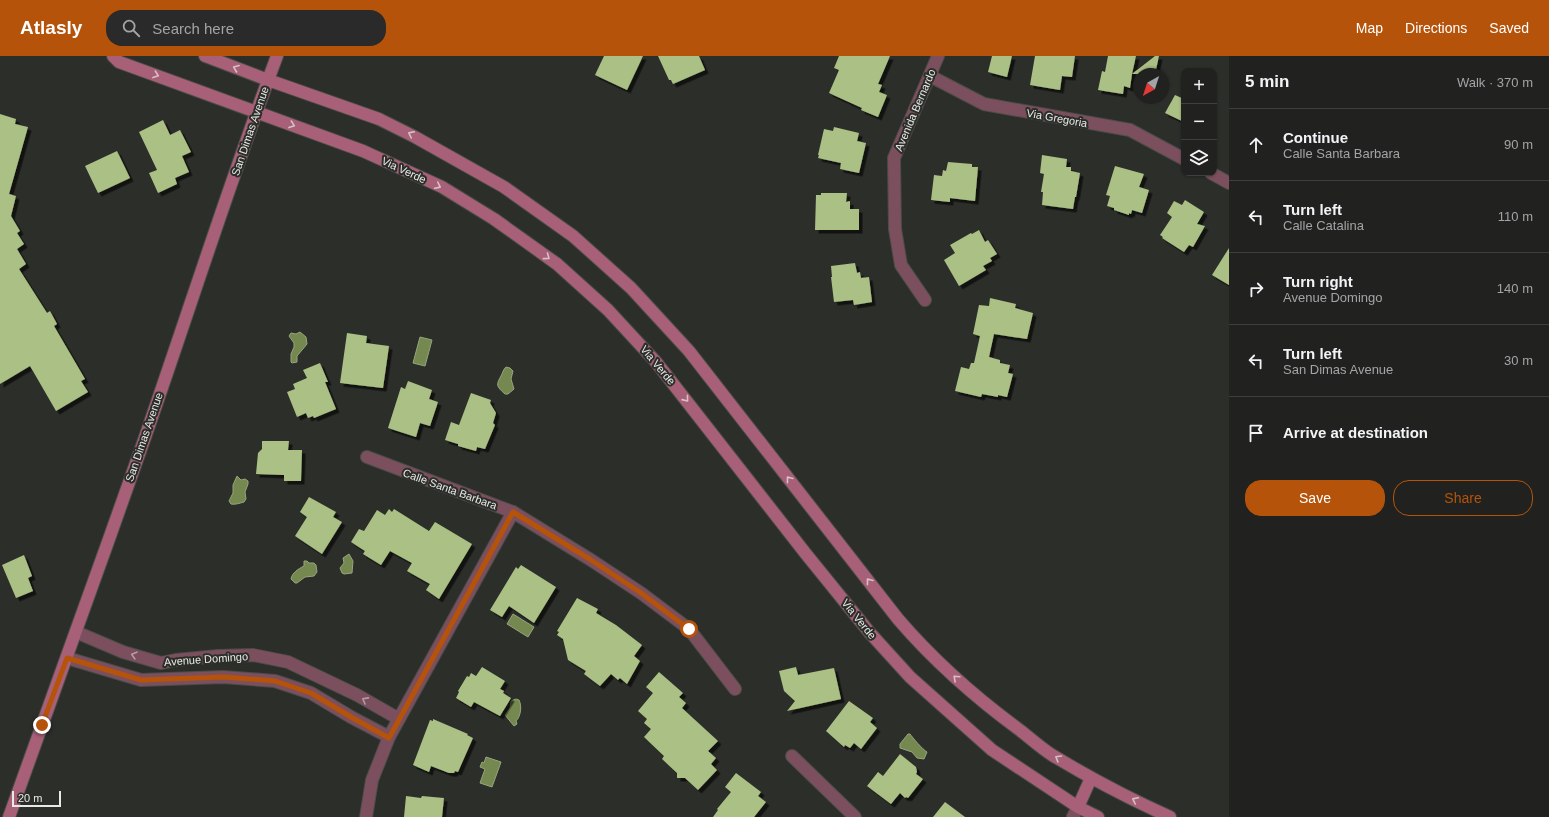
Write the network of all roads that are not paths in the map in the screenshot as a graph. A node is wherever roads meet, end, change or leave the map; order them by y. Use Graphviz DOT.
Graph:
graph roads {
  1 [pos="113,56"];
  2 [pos="205,56"];
  3 [pos="277,56"];
  4 [pos="938,56"];
  5 [pos="930,76"];
  6 [pos="268,80"];
  7 [pos="256,112"];
  8 [pos="1181,157"];
  9 [pos="1216,176"];
  10 [pos="1229,183"];
  11 [pos="925,300"];
  12 [pos="366,457"];
  13 [pos="513,512"];
  14 [pos="76,632"];
  15 [pos="67,658"];
  16 [pos="161,663"];
  17 [pos="159,679"];
  18 [pos="735,689"];
  19 [pos="399,719"];
  20 [pos="389,738"];
  21 [pos="792,756"];
  22 [pos="1091,778"];
  23 [pos="1076,812"];
  24 [pos="9,817"];
  25 [pos="366,817"];
  26 [pos="855,817"];
  27 [pos="1098,817"];
  28 [pos="1170,817"];
  1 -- 7 [label="main road, Via Verde, one-way"];
  6 -- 2 [label="main road, one-way"];
  3 -- 6 [label="main road, San Dimas Avenue"];
  4 -- 5 [label="street, Avenida Bernardo"];
  5 -- 8 [label="street, Via Gregoria"];
  5 -- 11 [label="street, Avenida Bernardo"];
  6 -- 7 [label="main road, San Dimas Avenue"];
  22 -- 6 [label="main road, one-way"];
  7 -- 14 [label="main road, San Dimas Avenue"];
  7 -- 23 [label="main road, Via Verde, one-way"];
  9 -- 10 [label="street"];
  12 -- 13 [label="street, Calle Santa Barbara"];
  13 -- 18 [label="street, Calle Santa Barbara"];
  13 -- 19 [label="street"];
  14 -- 15 [label="main road, San Dimas Avenue"];
  16 -- 14 [label="street, Avenue Domingo, one-way"];
  15 -- 17 [label="street, Avenue Domingo"];
  15 -- 24 [label="main road, San Dimas Avenue"];
  16 -- 17 [label="street"];
  19 -- 16 [label="street, Avenue Domingo, one-way"];
  17 -- 20 [label="street, Avenue Domingo"];
  19 -- 20 [label="street"];
  20 -- 25 [label="street"];
  21 -- 26 [label="street"];
  22 -- 23 [label="main road"];
  28 -- 22 [label="main road, one-way"];
  23 -- 27 [label="main road, Via Verde"];
}
